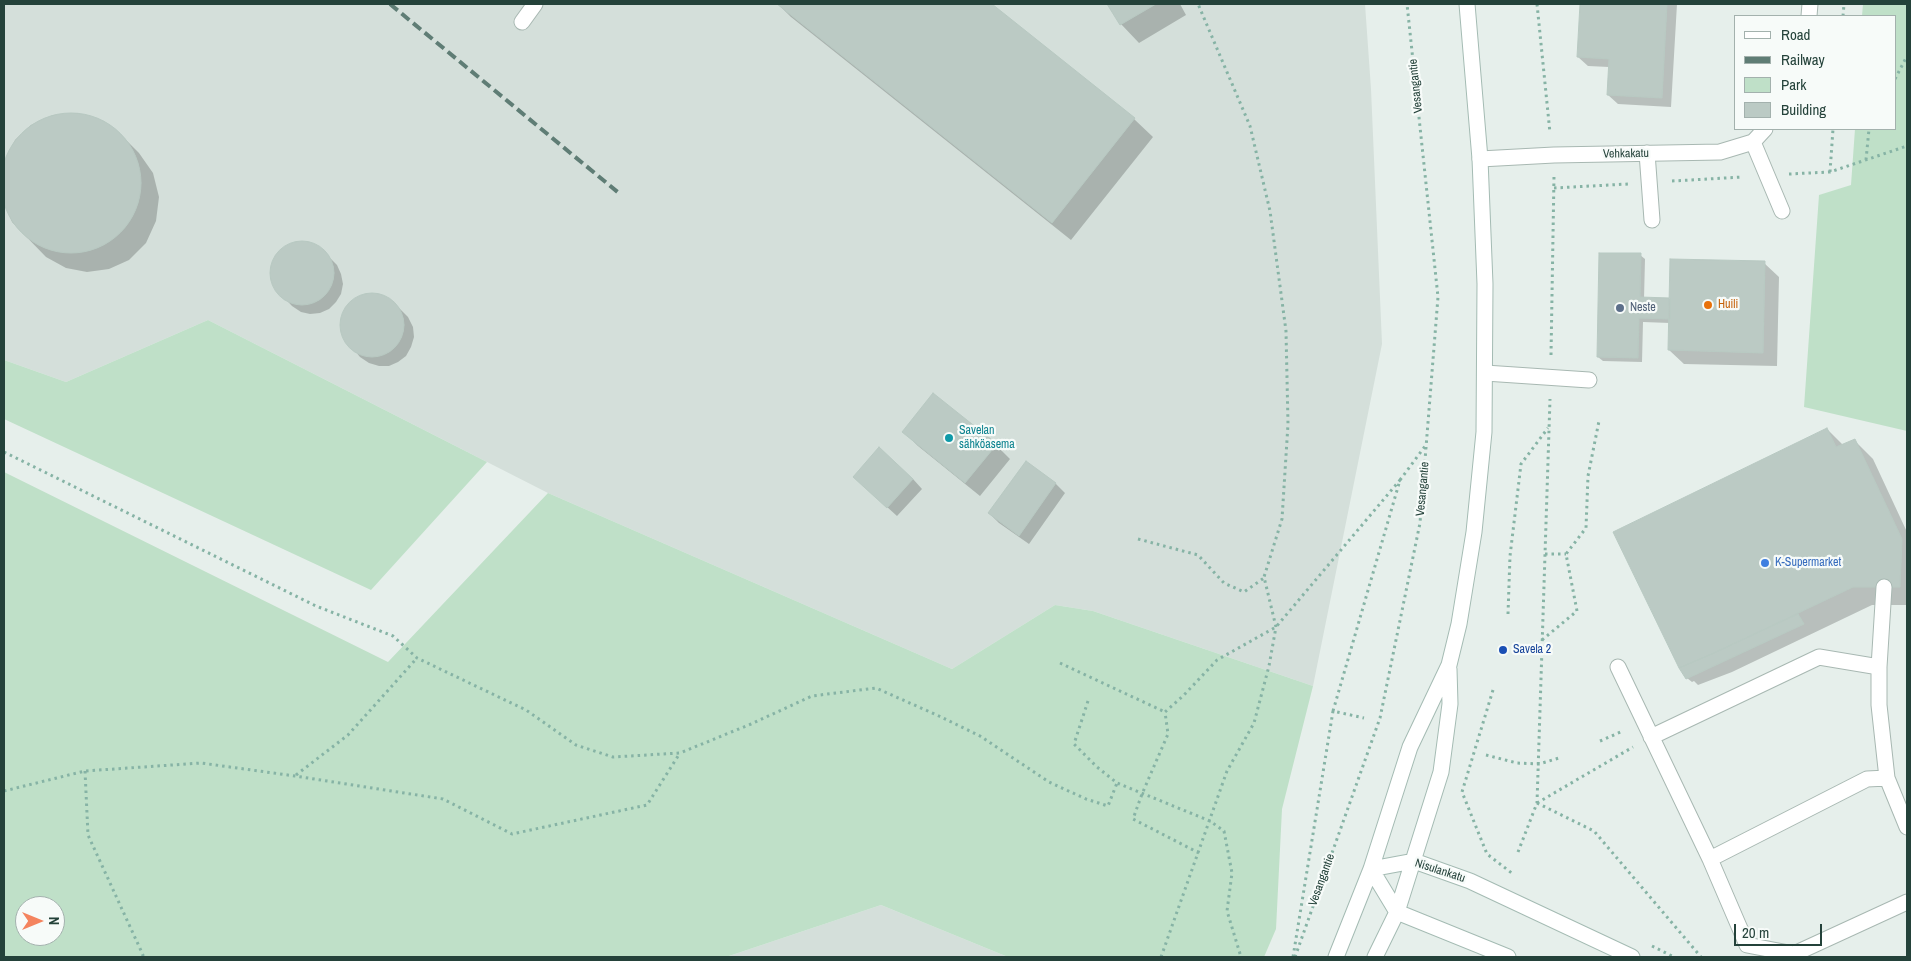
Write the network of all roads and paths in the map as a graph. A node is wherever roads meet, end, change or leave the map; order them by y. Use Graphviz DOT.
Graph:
graph roads {
  1 [pos="535,4"];
  2 [pos="1198,4"];
  3 [pos="1407,4"];
  4 [pos="1467,4"];
  5 [pos="522,22"];
  6 [pos="1907,56"];
  7 [pos="1896,77"];
  8 [pos="1764,130"];
  9 [pos="1834,130"];
  10 [pos="1869,130"];
  11 [pos="1753,142"];
  12 [pos="1907,146"];
  13 [pos="1647,153"];
  14 [pos="1480,159"];
  15 [pos="1866,160"];
  16 [pos="1830,172"];
  17 [pos="1767,176"];
  18 [pos="1650,183"];
  19 [pos="1554,188"];
  20 [pos="1782,211"];
  21 [pos="1652,220"];
  22 [pos="1485,372"];
  23 [pos="1589,380"];
  24 [pos="1599,421"];
  25 [pos="1549,427"];
  26 [pos="1427,444"];
  27 [pos="4,452"];
  28 [pos="1400,480"];
  29 [pos="1138,539"];
  30 [pos="1545,554"];
  31 [pos="1566,554"];
  32 [pos="1264,578"];
  33 [pos="1884,587"];
  34 [pos="1508,614"];
  35 [pos="1276,627"];
  36 [pos="1542,640"];
  37 [pos="417,658"];
  38 [pos="1060,662"];
  39 [pos="1449,665"];
  40 [pos="1618,667"];
  41 [pos="1879,667"];
  42 [pos="1493,690"];
  43 [pos="1088,701"];
  44 [pos="1333,711"];
  45 [pos="1165,712"];
  46 [pos="1364,718"];
  47 [pos="1652,736"];
  48 [pos="680,753"];
  49 [pos="1486,755"];
  50 [pos="1558,758"];
  51 [pos="1539,764"];
  52 [pos="85,771"];
  53 [pos="295,776"];
  54 [pos="1887,778"];
  55 [pos="1117,783"];
  56 [pos="4,790"];
  57 [pos="1142,794"];
  58 [pos="1537,803"];
  59 [pos="1210,821"];
  60 [pos="1907,827"];
  61 [pos="1518,852"];
  62 [pos="1200,853"];
  63 [pos="1710,859"];
  64 [pos="1414,861"];
  65 [pos="1371,869"];
  66 [pos="1519,879"];
  67 [pos="1907,902"];
  68 [pos="1397,912"];
  69 [pos="1648,944"];
  70 [pos="142,957"];
  71 [pos="1161,957"];
  72 [pos="1240,957"];
  73 [pos="1294,957"];
  74 [pos="1336,957"];
  75 [pos="1375,957"];
  76 [pos="1508,957"];
  77 [pos="1632,957"];
  78 [pos="1674,957"];
  79 [pos="1701,957"];
  1 -- 5 [label="main road"];
  2 -- 32 [label="path"];
  3 -- 26 [label="path, Vesangantie"];
  4 -- 14 [label="main road"];
  6 -- 7 [label="path"];
  8 -- 11 [label="main road"];
  9 -- 16 [label="path"];
  10 -- 15 [label="path"];
  11 -- 13 [label="main road, Vehkakatu"];
  11 -- 17 [label="main road"];
  12 -- 15 [label="path"];
  13 -- 14 [label="main road, Vehkakatu"];
  13 -- 18 [label="main road"];
  14 -- 22 [label="main road"];
  15 -- 16 [label="path"];
  16 -- 17 [label="path"];
  17 -- 18 [label="path"];
  17 -- 20 [label="main road"];
  18 -- 19 [label="path"];
  18 -- 21 [label="main road"];
  22 -- 23 [label="main road"];
  22 -- 39 [label="main road"];
  24 -- 31 [label="path"];
  25 -- 34 [label="path"];
  26 -- 28 [label="path"];
  26 -- 73 [label="path, Vesangantie"];
  27 -- 37 [label="path"];
  28 -- 35 [label="path"];
  28 -- 44 [label="path"];
  29 -- 32 [label="path"];
  30 -- 31 [label="path"];
  31 -- 36 [label="path"];
  32 -- 35 [label="path"];
  33 -- 41 [label="main road"];
  35 -- 45 [label="path"];
  35 -- 59 [label="path"];
  37 -- 48 [label="path"];
  37 -- 53 [label="path"];
  38 -- 45 [label="path"];
  39 -- 64 [label="main road"];
  39 -- 65 [label="main road"];
  40 -- 47 [label="main road"];
  41 -- 47 [label="main road"];
  41 -- 54 [label="main road"];
  42 -- 66 [label="path"];
  43 -- 55 [label="path"];
  44 -- 46 [label="path"];
  44 -- 73 [label="path"];
  45 -- 57 [label="path"];
  47 -- 58 [label="path"];
  47 -- 63 [label="main road"];
  48 -- 53 [label="path"];
  48 -- 55 [label="path"];
  49 -- 51 [label="path"];
  50 -- 51 [label="path"];
  51 -- 58 [label="path"];
  52 -- 53 [label="path"];
  52 -- 56 [label="path"];
  52 -- 70 [label="path"];
  54 -- 60 [label="main road"];
  54 -- 63 [label="main road"];
  55 -- 57 [label="path"];
  57 -- 59 [label="path"];
  57 -- 62 [label="path"];
  58 -- 61 [label="path"];
  58 -- 79 [label="path"];
  59 -- 62 [label="path"];
  59 -- 72 [label="path"];
  62 -- 71 [label="path"];
  63 -- 67 [label="main road"];
  64 -- 65 [label="main road, Nisulankatu"];
  64 -- 68 [label="main road"];
  64 -- 77 [label="main road, Nisulankatu"];
  65 -- 68 [label="main road"];
  65 -- 74 [label="main road"];
  68 -- 75 [label="main road"];
  68 -- 76 [label="main road"];
  69 -- 78 [label="path"];
}
